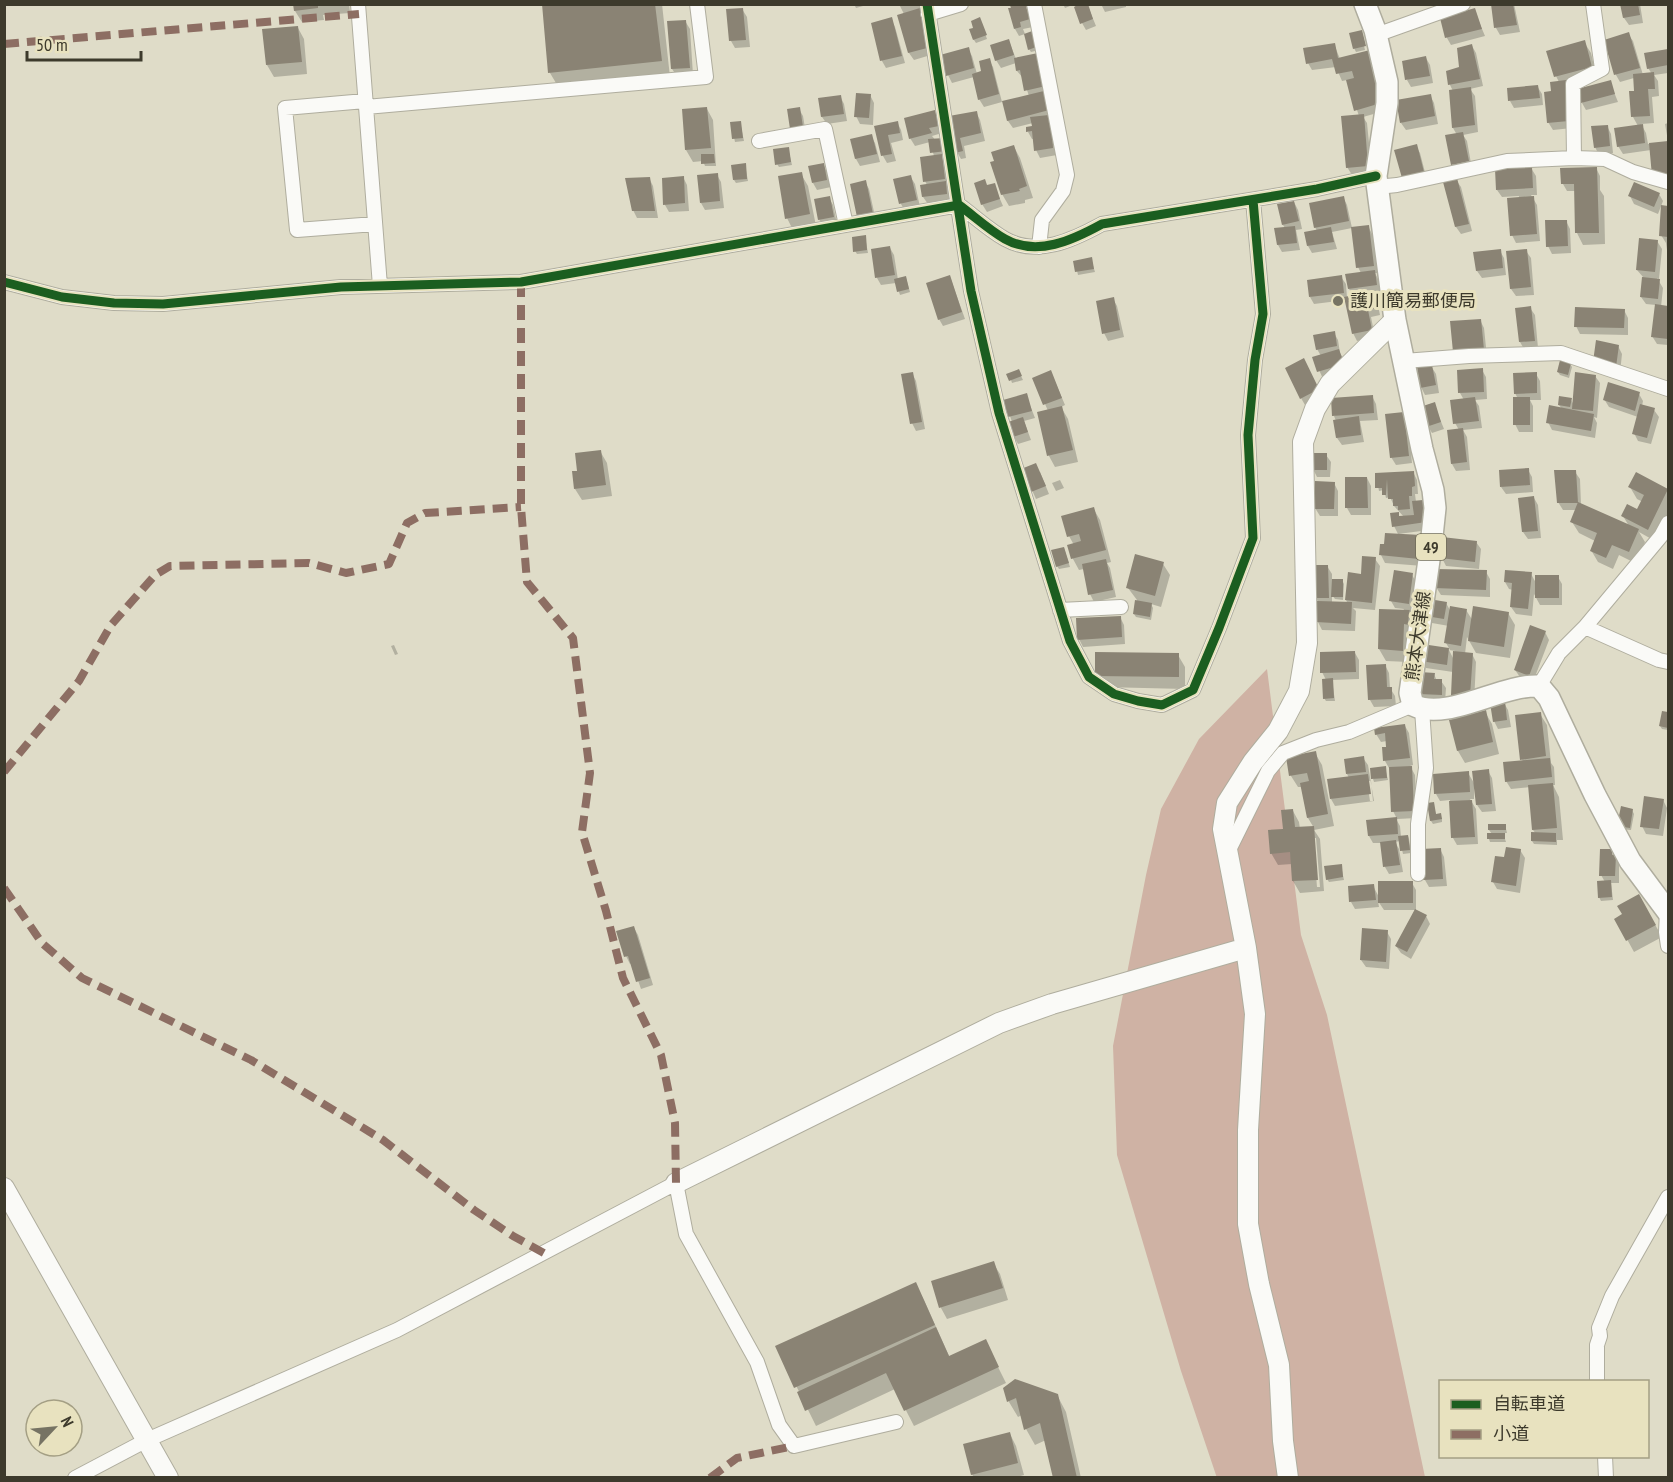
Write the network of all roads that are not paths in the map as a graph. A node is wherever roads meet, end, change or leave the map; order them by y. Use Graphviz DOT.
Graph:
graph roads {
  1 [pos="358,4"];
  2 [pos="697,4"];
  3 [pos="962,4"];
  4 [pos="1035,4"];
  5 [pos="1365,4"];
  6 [pos="1462,4"];
  7 [pos="1593,4"];
  8 [pos="928,9"];
  9 [pos="1376,35"];
  10 [pos="366,104"];
  11 [pos="759,141"];
  12 [pos="1574,158"];
  13 [pos="1376,182"];
  14 [pos="1668,182"];
  15 [pos="1253,200"];
  16 [pos="959,205"];
  17 [pos="375,224"];
  18 [pos="846,225"];
  19 [pos="1040,247"];
  20 [pos="4,282"];
  21 [pos="380,286"];
  22 [pos="1395,320"];
  23 [pos="1404,361"];
  24 [pos="1668,389"];
  25 [pos="1668,523"];
  26 [pos="1121,607"];
  27 [pos="1060,610"];
  28 [pos="1585,627"];
  29 [pos="1668,662"];
  30 [pos="1539,686"];
  31 [pos="1418,707"];
  32 [pos="1228,852"];
  33 [pos="1418,874"];
  34 [pos="1668,911"];
  35 [pos="1668,946"];
  36 [pos="1246,948"];
  37 [pos="676,1183"];
  38 [pos="4,1188"];
  39 [pos="1668,1197"];
  40 [pos="1597,1380"];
  41 [pos="896,1422"];
  42 [pos="147,1440"];
  43 [pos="1605,1458"];
  44 [pos="75,1478"];
  45 [pos="168,1478"];
  46 [pos="1288,1478"];
  47 [pos="1606,1478"];
  1 -- 10 [label="street"];
  2 -- 10 [label="street"];
  3 -- 8 [label="street"];
  4 -- 19 [label="street"];
  5 -- 9 [label="main road, 熊本大津線 / 49"];
  6 -- 9 [label="street"];
  7 -- 12 [label="street"];
  8 -- 16 [label="street"];
  9 -- 13 [label="main road, 熊本大津線 / 49"];
  10 -- 17 [label="street"];
  10 -- 17 [label="street"];
  11 -- 18 [label="street"];
  12 -- 13 [label="street"];
  12 -- 14 [label="street"];
  13 -- 15 [label="street"];
  13 -- 22 [label="main road, 熊本大津線 / 49"];
  15 -- 19 [label="street"];
  15 -- 27 [label="street"];
  16 -- 18 [label="street"];
  16 -- 19 [label="street"];
  16 -- 27 [label="street"];
  17 -- 21 [label="street"];
  18 -- 21 [label="street"];
  20 -- 21 [label="street"];
  22 -- 23 [label="main road, 熊本大津線 / 49"];
  22 -- 32 [label="street"];
  23 -- 24 [label="street"];
  23 -- 31 [label="main road, 熊本大津線 / 49"];
  25 -- 28 [label="street"];
  26 -- 27 [label="street"];
  28 -- 29 [label="street"];
  28 -- 30 [label="street"];
  30 -- 31 [label="main road"];
  30 -- 34 [label="main road"];
  31 -- 32 [label="street"];
  31 -- 33 [label="street"];
  32 -- 36 [label="street"];
  34 -- 35 [label="street"];
  36 -- 37 [label="street"];
  36 -- 46 [label="street"];
  37 -- 41 [label="street"];
  37 -- 42 [label="street"];
  38 -- 42 [label="street"];
  39 -- 40 [label="street"];
  42 -- 44 [label="street"];
  42 -- 45 [label="street"];
  43 -- 47 [label="street"];
}
